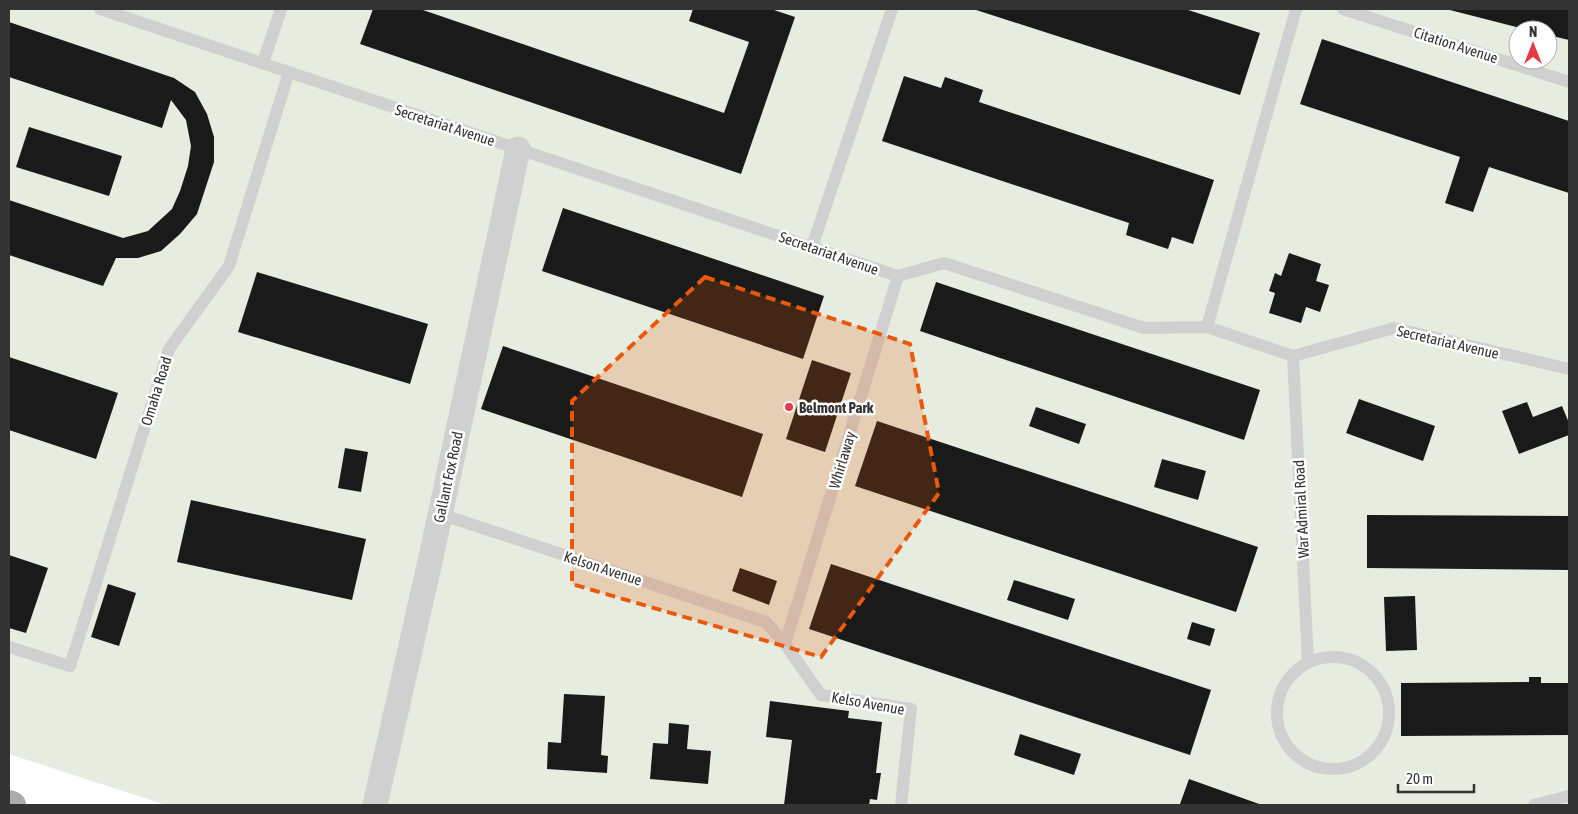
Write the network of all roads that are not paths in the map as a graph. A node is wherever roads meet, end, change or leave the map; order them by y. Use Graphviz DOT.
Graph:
graph roads {
  1 [pos="100,9"];
  2 [pos="281,9"];
  3 [pos="892,9"];
  4 [pos="1296,9"];
  5 [pos="1343,9"];
  6 [pos="263,63"];
  7 [pos="289,72"];
  8 [pos="1569,82"];
  9 [pos="518,149"];
  10 [pos="812,247"];
  11 [pos="898,276"];
  12 [pos="1207,327"];
  13 [pos="1293,356"];
  14 [pos="1569,370"];
  15 [pos="440,514"];
  16 [pos="766,622"];
  17 [pos="785,644"];
  18 [pos="9,647"];
  19 [pos="1308,662"];
  20 [pos="1569,796"];
  21 [pos="375,805"];
  22 [pos="901,805"];
  23 [pos="1534,805"];
  1 -- 6 [label="lane, Secretariat Avenue"];
  2 -- 6 [label="lane"];
  3 -- 10 [label="lane"];
  4 -- 12 [label="lane"];
  5 -- 8 [label="lane, Citation Avenue"];
  6 -- 7 [label="lane, Secretariat Avenue"];
  7 -- 9 [label="lane, Secretariat Avenue"];
  7 -- 18 [label="lane, Omaha Road"];
  9 -- 10 [label="lane, Secretariat Avenue"];
  9 -- 15 [label="street, Gallant Fox Road"];
  10 -- 11 [label="lane, Secretariat Avenue"];
  11 -- 12 [label="lane, Secretariat Avenue"];
  11 -- 17 [label="lane, Whirlaway"];
  12 -- 13 [label="lane, Secretariat Avenue"];
  13 -- 14 [label="lane, Secretariat Avenue"];
  13 -- 19 [label="lane, War Admiral Road"];
  15 -- 16 [label="lane, Kelson Avenue"];
  15 -- 21 [label="street, Gallant Fox Road"];
  16 -- 17 [label="lane, Kelso Avenue"];
  17 -- 22 [label="lane, Kelso Avenue"];
  19 -- 19 [label="lane"];
  20 -- 23 [label="lane"];
}
